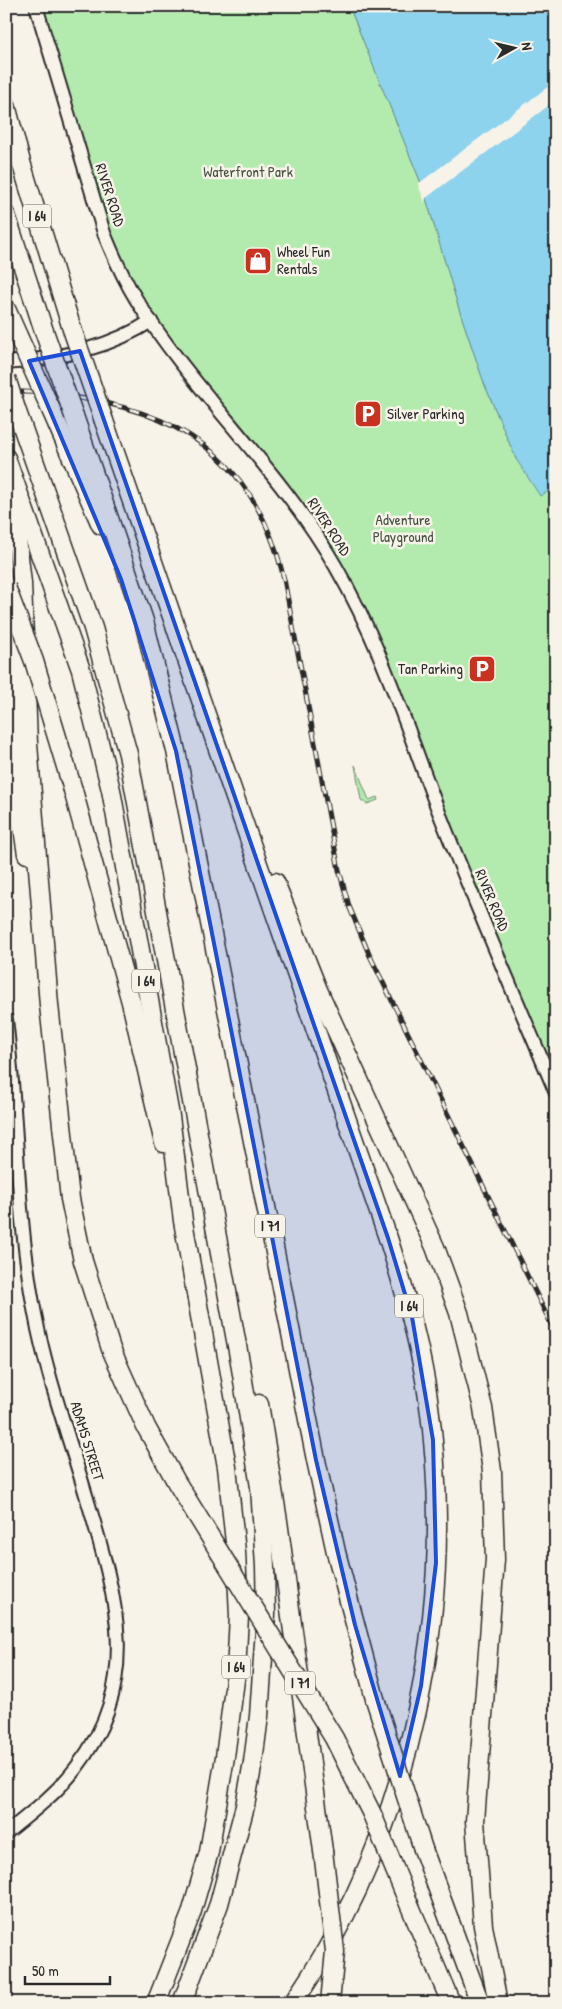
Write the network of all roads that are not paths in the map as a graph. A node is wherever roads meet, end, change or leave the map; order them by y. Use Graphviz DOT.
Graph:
graph roads {
  1 [pos="36,6"];
  2 [pos="6,105"];
  3 [pos="6,215"];
  4 [pos="6,309"];
  5 [pos="151,321"];
  6 [pos="6,363"];
  7 [pos="6,378"];
  8 [pos="12,405"];
  9 [pos="8,462"];
  10 [pos="6,587"];
  11 [pos="174,617"];
  12 [pos="6,628"];
  13 [pos="6,711"];
  14 [pos="176,751"];
  15 [pos="20,810"];
  16 [pos="49,1005"];
  17 [pos="6,1019"];
  18 [pos="556,1092"];
  19 [pos="12,1149"];
  20 [pos="183,1221"];
  21 [pos="224,1271"];
  22 [pos="212,1825"];
  23 [pos="6,1833"];
  24 [pos="146,2003"];
  25 [pos="156,2003"];
  26 [pos="182,2003"];
  27 [pos="293,2003"];
  28 [pos="330,2003"];
  29 [pos="451,2003"];
  30 [pos="480,2003"];
  31 [pos="498,2003"];
  1 -- 5 [label="street, RIVER ROAD"];
  2 -- 11 [label="highway, I 64, bridge"];
  3 -- 14 [label="highway, bridge"];
  4 -- 14 [label="highway, bridge"];
  5 -- 6 [label="street"];
  5 -- 18 [label="street, RIVER ROAD"];
  7 -- 8 [label="highway, bridge"];
  8 -- 21 [label="highway"];
  9 -- 16 [label="highway"];
  9 -- 20 [label="highway, I 64"];
  10 -- 20 [label="highway, bridge"];
  11 -- 27 [label="highway, I 64"];
  11 -- 31 [label="highway"];
  12 -- 15 [label="highway"];
  13 -- 15 [label="highway"];
  14 -- 30 [label="highway, I 71, bridge"];
  15 -- 16 [label="highway"];
  16 -- 29 [label="highway, I 71, bridge"];
  17 -- 19 [label="street, ADAMS STREET"];
  19 -- 23 [label="street, ADAMS STREET"];
  20 -- 22 [label="highway, I 64"];
  21 -- 26 [label="highway"];
  21 -- 28 [label="highway, bridge"];
  22 -- 24 [label="highway"];
  22 -- 25 [label="highway, I 64"];
}
